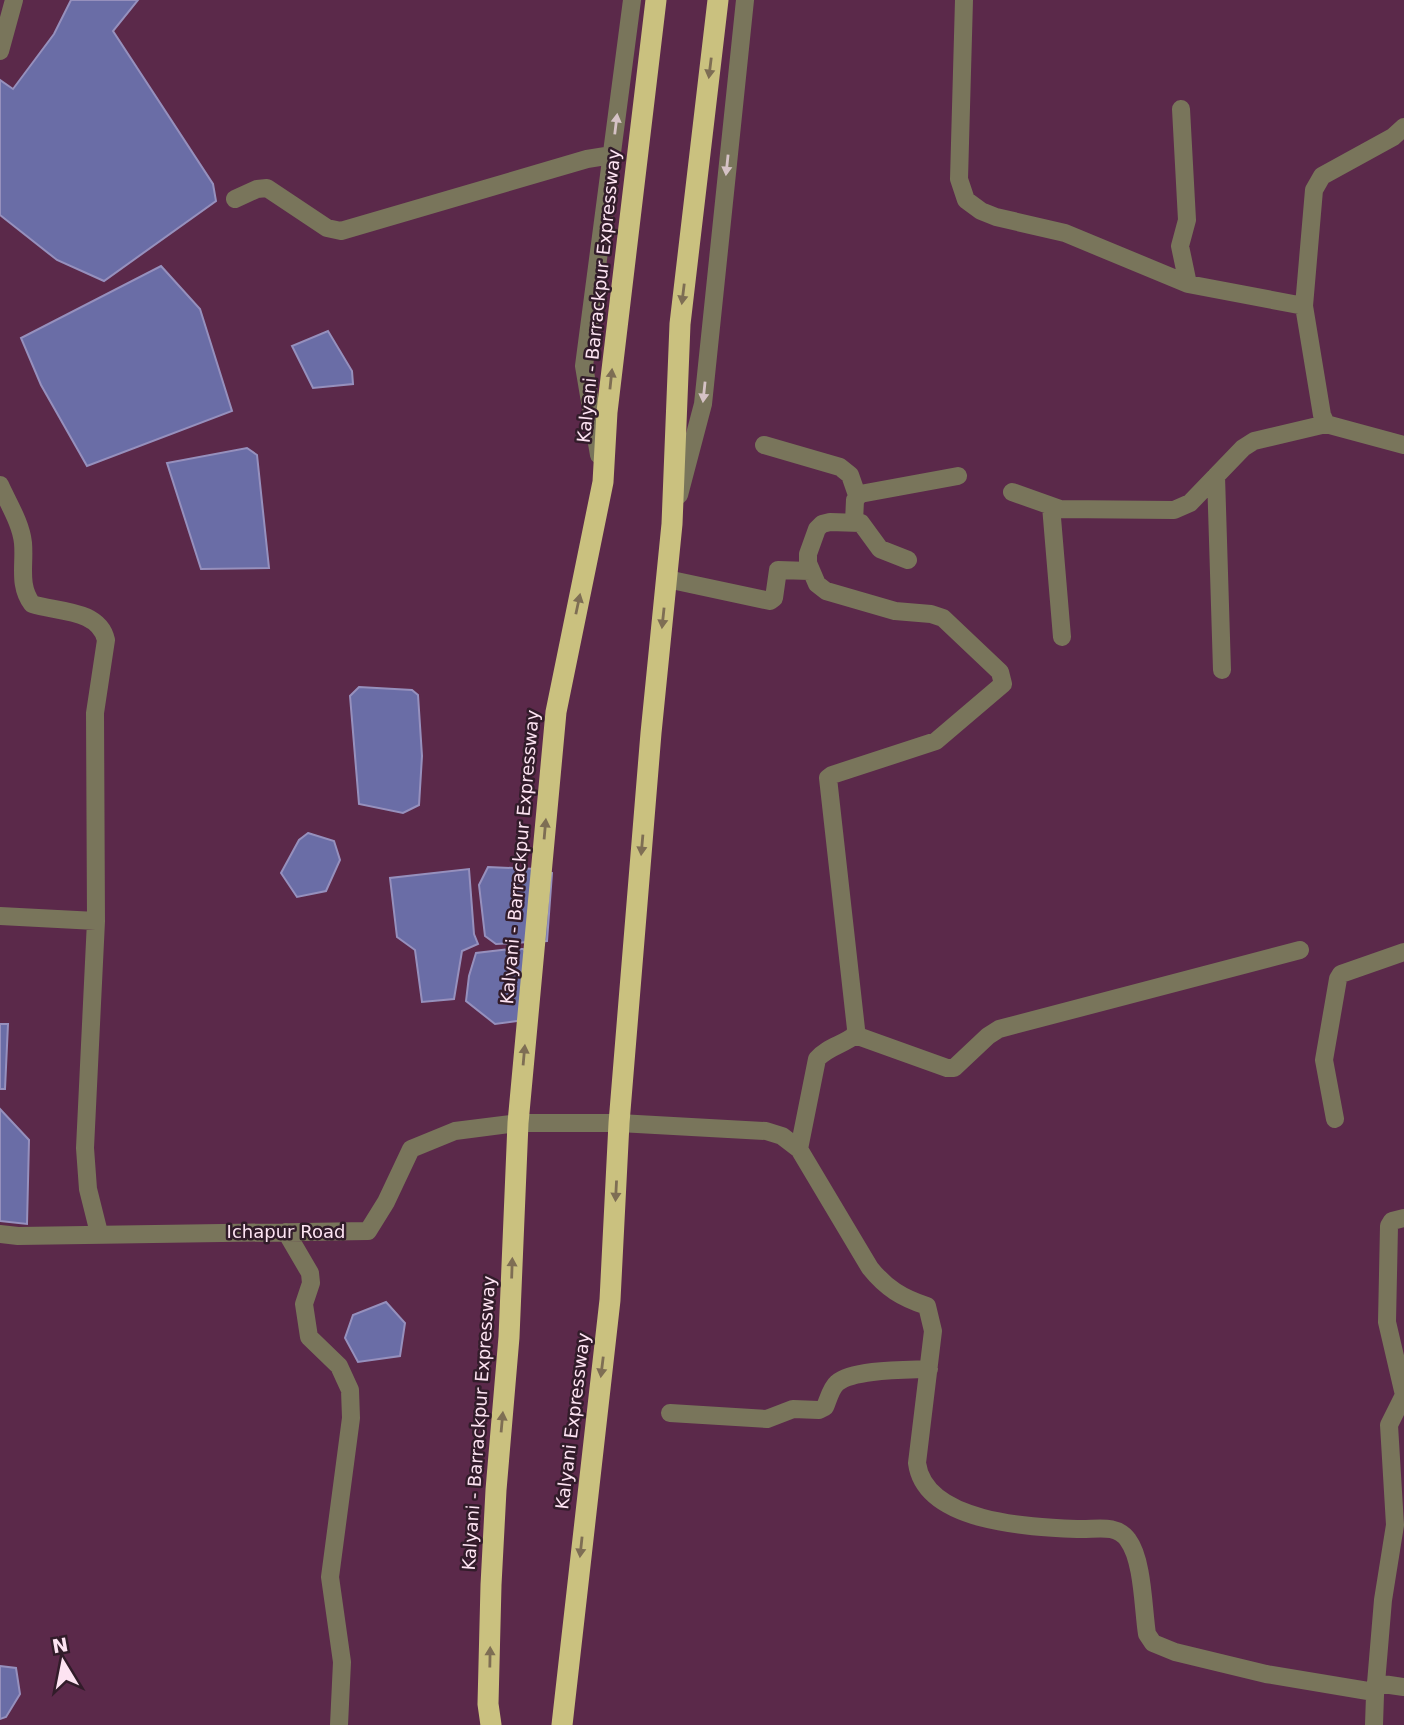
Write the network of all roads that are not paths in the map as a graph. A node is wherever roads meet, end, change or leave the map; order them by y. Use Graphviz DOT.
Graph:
graph roads {
  1 [pos="14,0"];
  2 [pos="632,0"];
  3 [pos="656,0"];
  4 [pos="718,0"];
  5 [pos="744,0"];
  6 [pos="964,0"];
  7 [pos="0,51"];
  8 [pos="1181,109"];
  9 [pos="1404,127"];
  10 [pos="612,155"];
  11 [pos="235,200"];
  12 [pos="1188,284"];
  13 [pos="1304,306"];
  14 [pos="1326,424"];
  15 [pos="764,445"];
  16 [pos="1404,445"];
  17 [pos="958,476"];
  18 [pos="1216,476"];
  19 [pos="604,482"];
  20 [pos="0,485"];
  21 [pos="1012,492"];
  22 [pos="857,495"];
  23 [pos="1051,506"];
  24 [pos="854,522"];
  25 [pos="672,524"];
  26 [pos="908,560"];
  27 [pos="810,570"];
  28 [pos="667,579"];
  29 [pos="1062,637"];
  30 [pos="1222,670"];
  31 [pos="0,916"];
  32 [pos="96,921"];
  33 [pos="1300,950"];
  34 [pos="1404,952"];
  35 [pos="855,1035"];
  36 [pos="1335,1119"];
  37 [pos="518,1123"];
  38 [pos="619,1123"];
  39 [pos="799,1149"];
  40 [pos="1404,1218"];
  41 [pos="286,1232"];
  42 [pos="99,1233"];
  43 [pos="0,1234"];
  44 [pos="929,1369"];
  45 [pos="1404,1395"];
  46 [pos="670,1413"];
  47 [pos="1404,1687"];
  48 [pos="1376,1689"];
  49 [pos="340,1725"];
  50 [pos="491,1725"];
  51 [pos="562,1725"];
  52 [pos="1374,1725"];
  1 -- 7 [label="street"];
  10 -- 2 [label="street, one-way"];
  19 -- 3 [label="highway, Kalyani - Barrackpur Expressway, one-way"];
  4 -- 25 [label="highway, one-way"];
  5 -- 25 [label="street, one-way"];
  6 -- 12 [label="street"];
  8 -- 12 [label="street"];
  9 -- 13 [label="street"];
  10 -- 11 [label="street"];
  10 -- 19 [label="street"];
  12 -- 13 [label="street"];
  13 -- 14 [label="street"];
  14 -- 16 [label="street"];
  14 -- 18 [label="street"];
  15 -- 22 [label="street"];
  17 -- 22 [label="street"];
  18 -- 23 [label="street"];
  18 -- 30 [label="street"];
  37 -- 19 [label="highway, Kalyani - Barrackpur Expressway, one-way"];
  20 -- 32 [label="street"];
  21 -- 23 [label="street"];
  22 -- 24 [label="street"];
  23 -- 29 [label="street"];
  24 -- 26 [label="street"];
  24 -- 27 [label="street"];
  25 -- 28 [label="highway"];
  27 -- 28 [label="street"];
  27 -- 35 [label="street"];
  28 -- 38 [label="highway, one-way"];
  31 -- 32 [label="street"];
  32 -- 42 [label="street"];
  33 -- 35 [label="street"];
  34 -- 36 [label="street"];
  35 -- 39 [label="street"];
  37 -- 38 [label="street"];
  37 -- 41 [label="street, Ichapur Road"];
  50 -- 37 [label="highway, Kalyani - Barrackpur Expressway, one-way"];
  38 -- 39 [label="street"];
  38 -- 51 [label="highway, Kalyani Expressway, one-way"];
  39 -- 44 [label="street"];
  40 -- 45 [label="street"];
  41 -- 42 [label="street, Ichapur Road"];
  41 -- 49 [label="street"];
  42 -- 43 [label="street, Ichapur Road"];
  44 -- 46 [label="street"];
  44 -- 48 [label="street"];
  45 -- 48 [label="street"];
  47 -- 48 [label="street"];
  48 -- 52 [label="street"];
}
